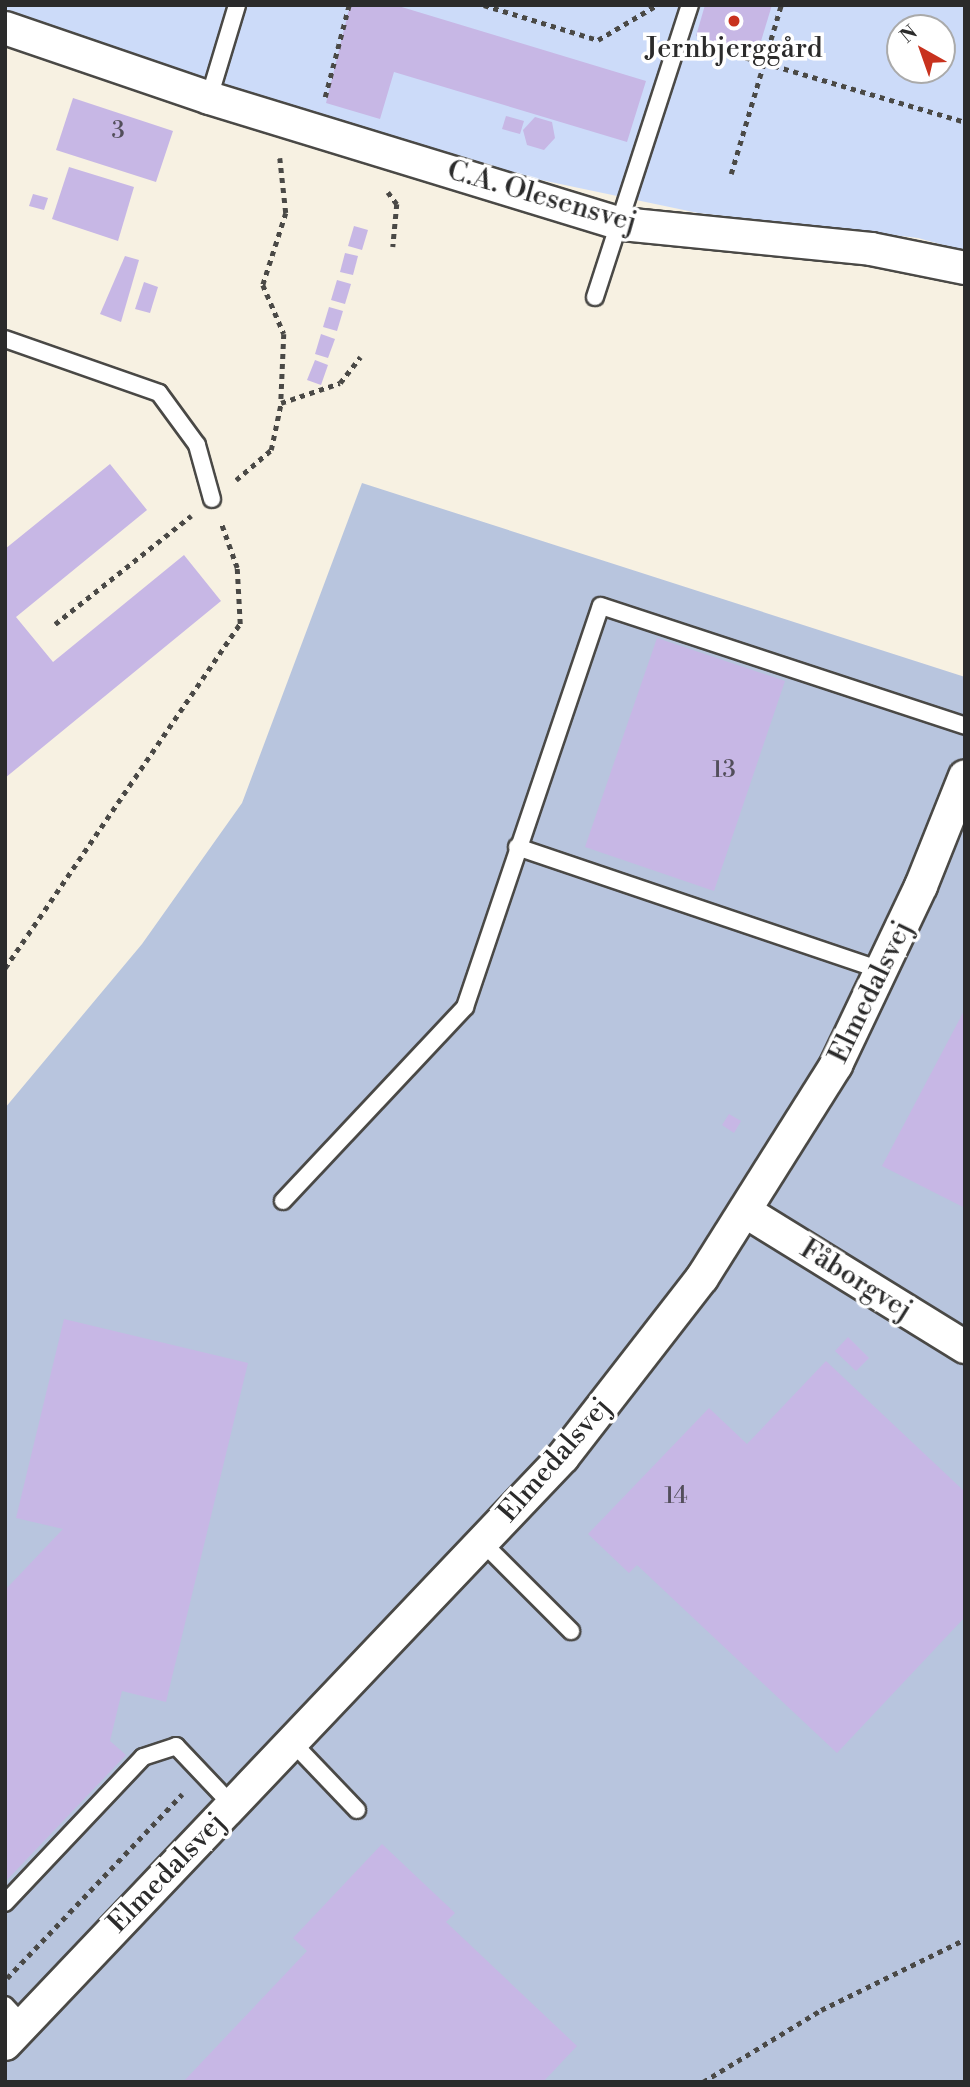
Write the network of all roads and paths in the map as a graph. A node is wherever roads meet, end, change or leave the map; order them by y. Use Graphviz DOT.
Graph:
graph roads {
  1 [pos="237,5"];
  2 [pos="308,5"];
  3 [pos="324,5"];
  4 [pos="484,5"];
  5 [pos="657,5"];
  6 [pos="690,5"];
  7 [pos="781,5"];
  8 [pos="5,28"];
  9 [pos="679,38"];
  10 [pos="764,63"];
  11 [pos="209,98"];
  12 [pos="275,118"];
  13 [pos="965,122"];
  14 [pos="731,174"];
  15 [pos="622,224"];
  16 [pos="965,268"];
  17 [pos="595,297"];
  18 [pos="5,340"];
  19 [pos="281,403"];
  20 [pos="212,499"];
  21 [pos="965,726"];
  22 [pos="965,776"];
  23 [pos="517,847"];
  24 [pos="5,968"];
  25 [pos="881,970"];
  26 [pos="283,1200"];
  27 [pos="747,1213"];
  28 [pos="965,1347"];
  29 [pos="482,1542"];
  30 [pos="572,1631"];
  31 [pos="292,1742"];
  32 [pos="202,1773"];
  33 [pos="232,1805"];
  34 [pos="357,1810"];
  35 [pos="5,1903"];
  36 [pos="965,1940"];
  37 [pos="5,1980"];
  38 [pos="11,2024"];
  39 [pos="704,2082"];
  1 -- 11 [label="lane"];
  2 -- 3 [label="path"];
  4 -- 5 [label="path"];
  6 -- 9 [label="lane"];
  7 -- 10 [label="path"];
  8 -- 11 [label="street, C.A. Olesensvej"];
  9 -- 10 [label="path"];
  9 -- 15 [label="lane"];
  10 -- 13 [label="path"];
  10 -- 14 [label="path"];
  11 -- 12 [label="street, C.A. Olesensvej"];
  12 -- 15 [label="street, C.A. Olesensvej"];
  12 -- 19 [label="path"];
  15 -- 16 [label="street, C.A. Olesensvej"];
  15 -- 17 [label="lane"];
  18 -- 20 [label="lane"];
  20 -- 24 [label="path"];
  21 -- 23 [label="lane"];
  22 -- 25 [label="street, Elmedalsvej"];
  23 -- 25 [label="lane"];
  23 -- 26 [label="lane"];
  25 -- 27 [label="street, Elmedalsvej"];
  27 -- 28 [label="street, Fåborgvej"];
  27 -- 29 [label="street, Elmedalsvej"];
  29 -- 30 [label="lane"];
  29 -- 31 [label="street, Elmedalsvej"];
  31 -- 33 [label="street, Elmedalsvej"];
  31 -- 34 [label="lane"];
  32 -- 33 [label="lane"];
  32 -- 35 [label="lane"];
  32 -- 37 [label="path"];
  33 -- 38 [label="street, Elmedalsvej"];
  36 -- 39 [label="path"];
}
